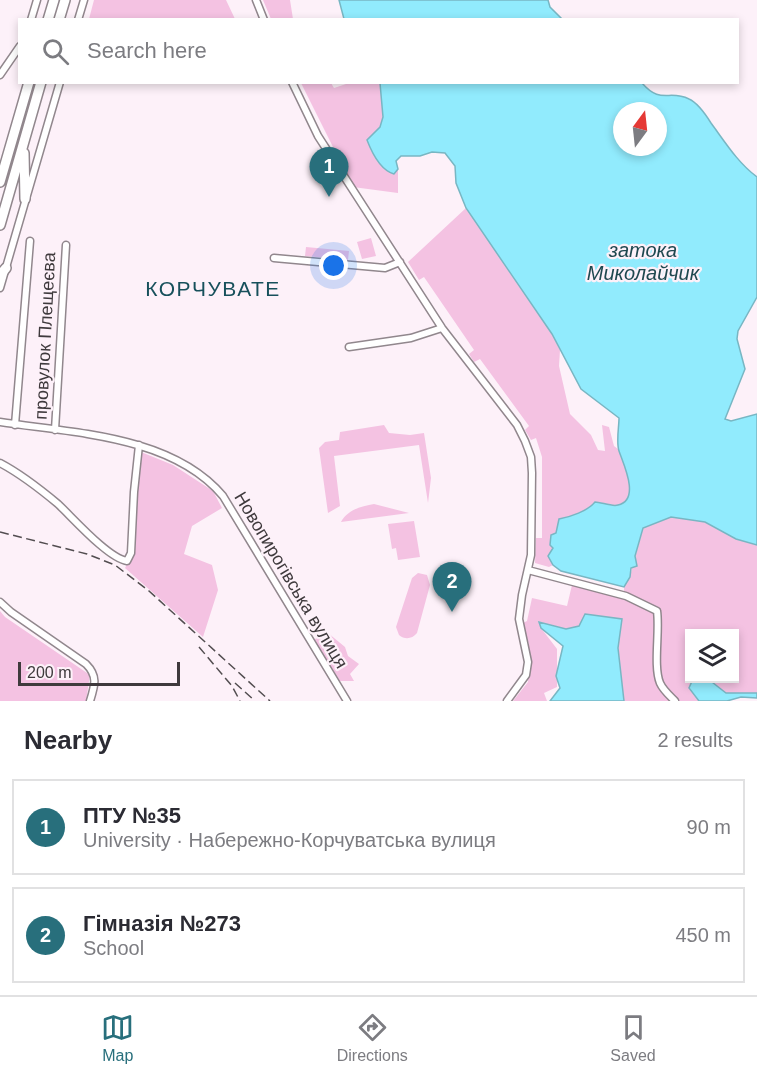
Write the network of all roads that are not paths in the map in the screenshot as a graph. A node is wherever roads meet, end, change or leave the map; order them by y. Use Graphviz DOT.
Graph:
graph roads {
  1 [pos="36,0"];
  2 [pos="84,0"];
  3 [pos="256,0"];
  4 [pos="53,2"];
  5 [pos="65,2"];
  6 [pos="32,18"];
  7 [pos="49,18"];
  8 [pos="60,18"];
  9 [pos="79,18"];
  10 [pos="263,18"];
  11 [pos="18,49"];
  12 [pos="0,75"];
  13 [pos="28,84"];
  14 [pos="41,84"];
  15 [pos="59,84"];
  16 [pos="293,84"];
  17 [pos="24,144"];
  18 [pos="0,182"];
  19 [pos="25,200"];
  20 [pos="0,225"];
  21 [pos="30,241"];
  22 [pos="66,245"];
  23 [pos="274,258"];
  24 [pos="399,262"];
  25 [pos="3,272"];
  26 [pos="0,288"];
  27 [pos="442,328"];
  28 [pos="349,347"];
  29 [pos="0,423"];
  30 [pos="15,425"];
  31 [pos="55,430"];
  32 [pos="140,445"];
  33 [pos="0,463"];
  34 [pos="528,570"];
  35 [pos="0,602"];
  36 [pos="90,701"];
  37 [pos="347,701"];
  38 [pos="507,701"];
  39 [pos="675,701"];
  1 -- 6 [label="street"];
  2 -- 9 [label="street"];
  3 -- 10 [label="street"];
  4 -- 7 [label="highway"];
  5 -- 8 [label="highway"];
  11 -- 12 [label="street"];
  13 -- 18 [label="highway"];
  14 -- 17 [label="highway"];
  15 -- 19 [label="street"];
  16 -- 24 [label="street"];
  17 -- 19 [label="highway"];
  17 -- 20 [label="highway"];
  19 -- 25 [label="street"];
  21 -- 30 [label="street"];
  22 -- 31 [label="street, провулок Плещеєва"];
  23 -- 24 [label="street"];
  24 -- 27 [label="street"];
  25 -- 26 [label="street"];
  27 -- 28 [label="street"];
  27 -- 34 [label="street"];
  29 -- 30 [label="street, Новопирогівська вулиця"];
  30 -- 31 [label="street, Новопирогівська вулиця"];
  31 -- 32 [label="street, Новопирогівська вулиця"];
  32 -- 33 [label="street"];
  32 -- 37 [label="street, Новопирогівська вулиця"];
  34 -- 38 [label="street"];
  34 -- 39 [label="street"];
  35 -- 36 [label="street"];
}
